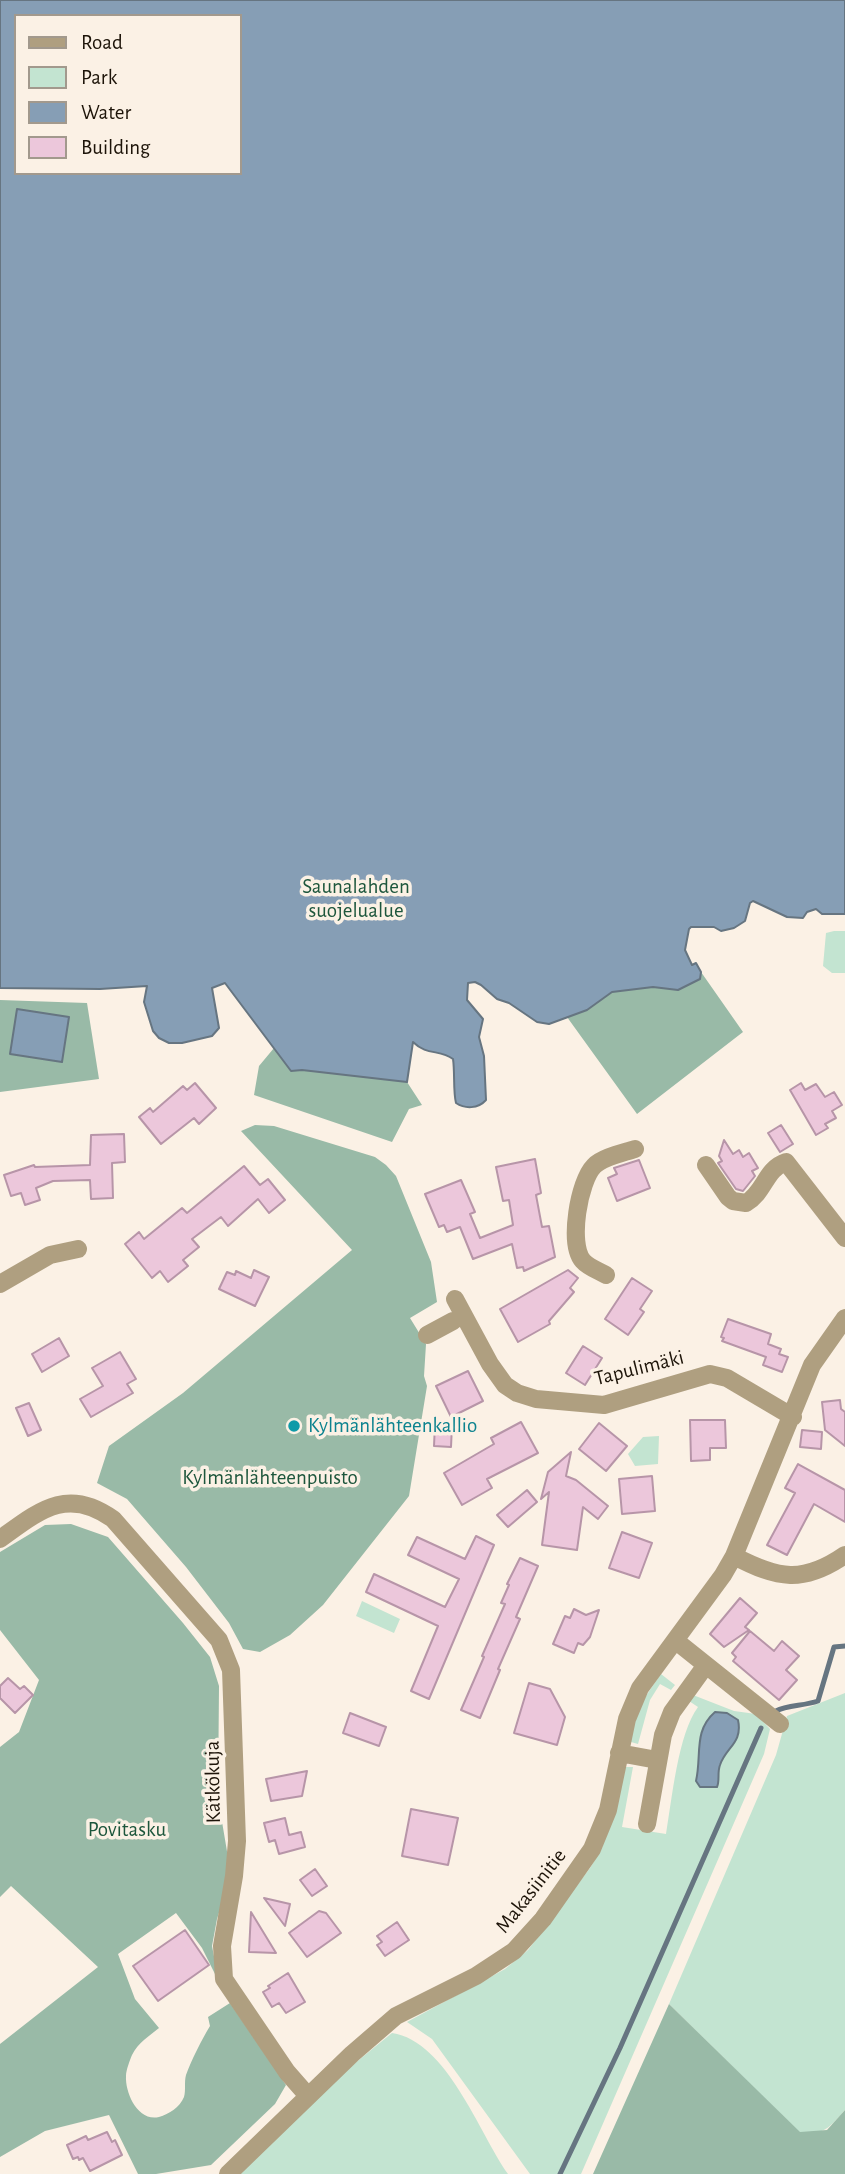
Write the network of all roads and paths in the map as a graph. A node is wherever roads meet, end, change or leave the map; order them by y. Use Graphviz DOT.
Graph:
graph roads {
  1 [pos="635,1149"];
  2 [pos="706,1165"];
  3 [pos="845,1238"];
  4 [pos="78,1250"];
  5 [pos="606,1275"];
  6 [pos="0,1284"];
  7 [pos="455,1299"];
  8 [pos="845,1318"];
  9 [pos="453,1321"];
  10 [pos="427,1335"];
  11 [pos="793,1416"];
  12 [pos="0,1538"];
  13 [pos="845,1555"];
  14 [pos="734,1556"];
  15 [pos="676,1642"];
  16 [pos="706,1665"];
  17 [pos="779,1724"];
  18 [pos="619,1753"];
  19 [pos="657,1760"];
  20 [pos="647,1824"];
  21 [pos="308,2096"];
  22 [pos="228,2174"];
  1 -- 5 [label="street"];
  2 -- 3 [label="street"];
  4 -- 6 [label="street"];
  7 -- 11 [label="street, Tapulimäki"];
  8 -- 11 [label="street, Makasiinitie"];
  9 -- 10 [label="street"];
  11 -- 14 [label="street, Makasiinitie"];
  12 -- 21 [label="street, Kätkökuja"];
  13 -- 14 [label="street"];
  14 -- 15 [label="street, Makasiinitie"];
  15 -- 16 [label="street"];
  15 -- 18 [label="street, Makasiinitie"];
  16 -- 17 [label="street"];
  16 -- 19 [label="street"];
  18 -- 19 [label="street"];
  18 -- 21 [label="street, Makasiinitie"];
  19 -- 20 [label="street"];
  21 -- 22 [label="street, Makasiinitie"];
}
